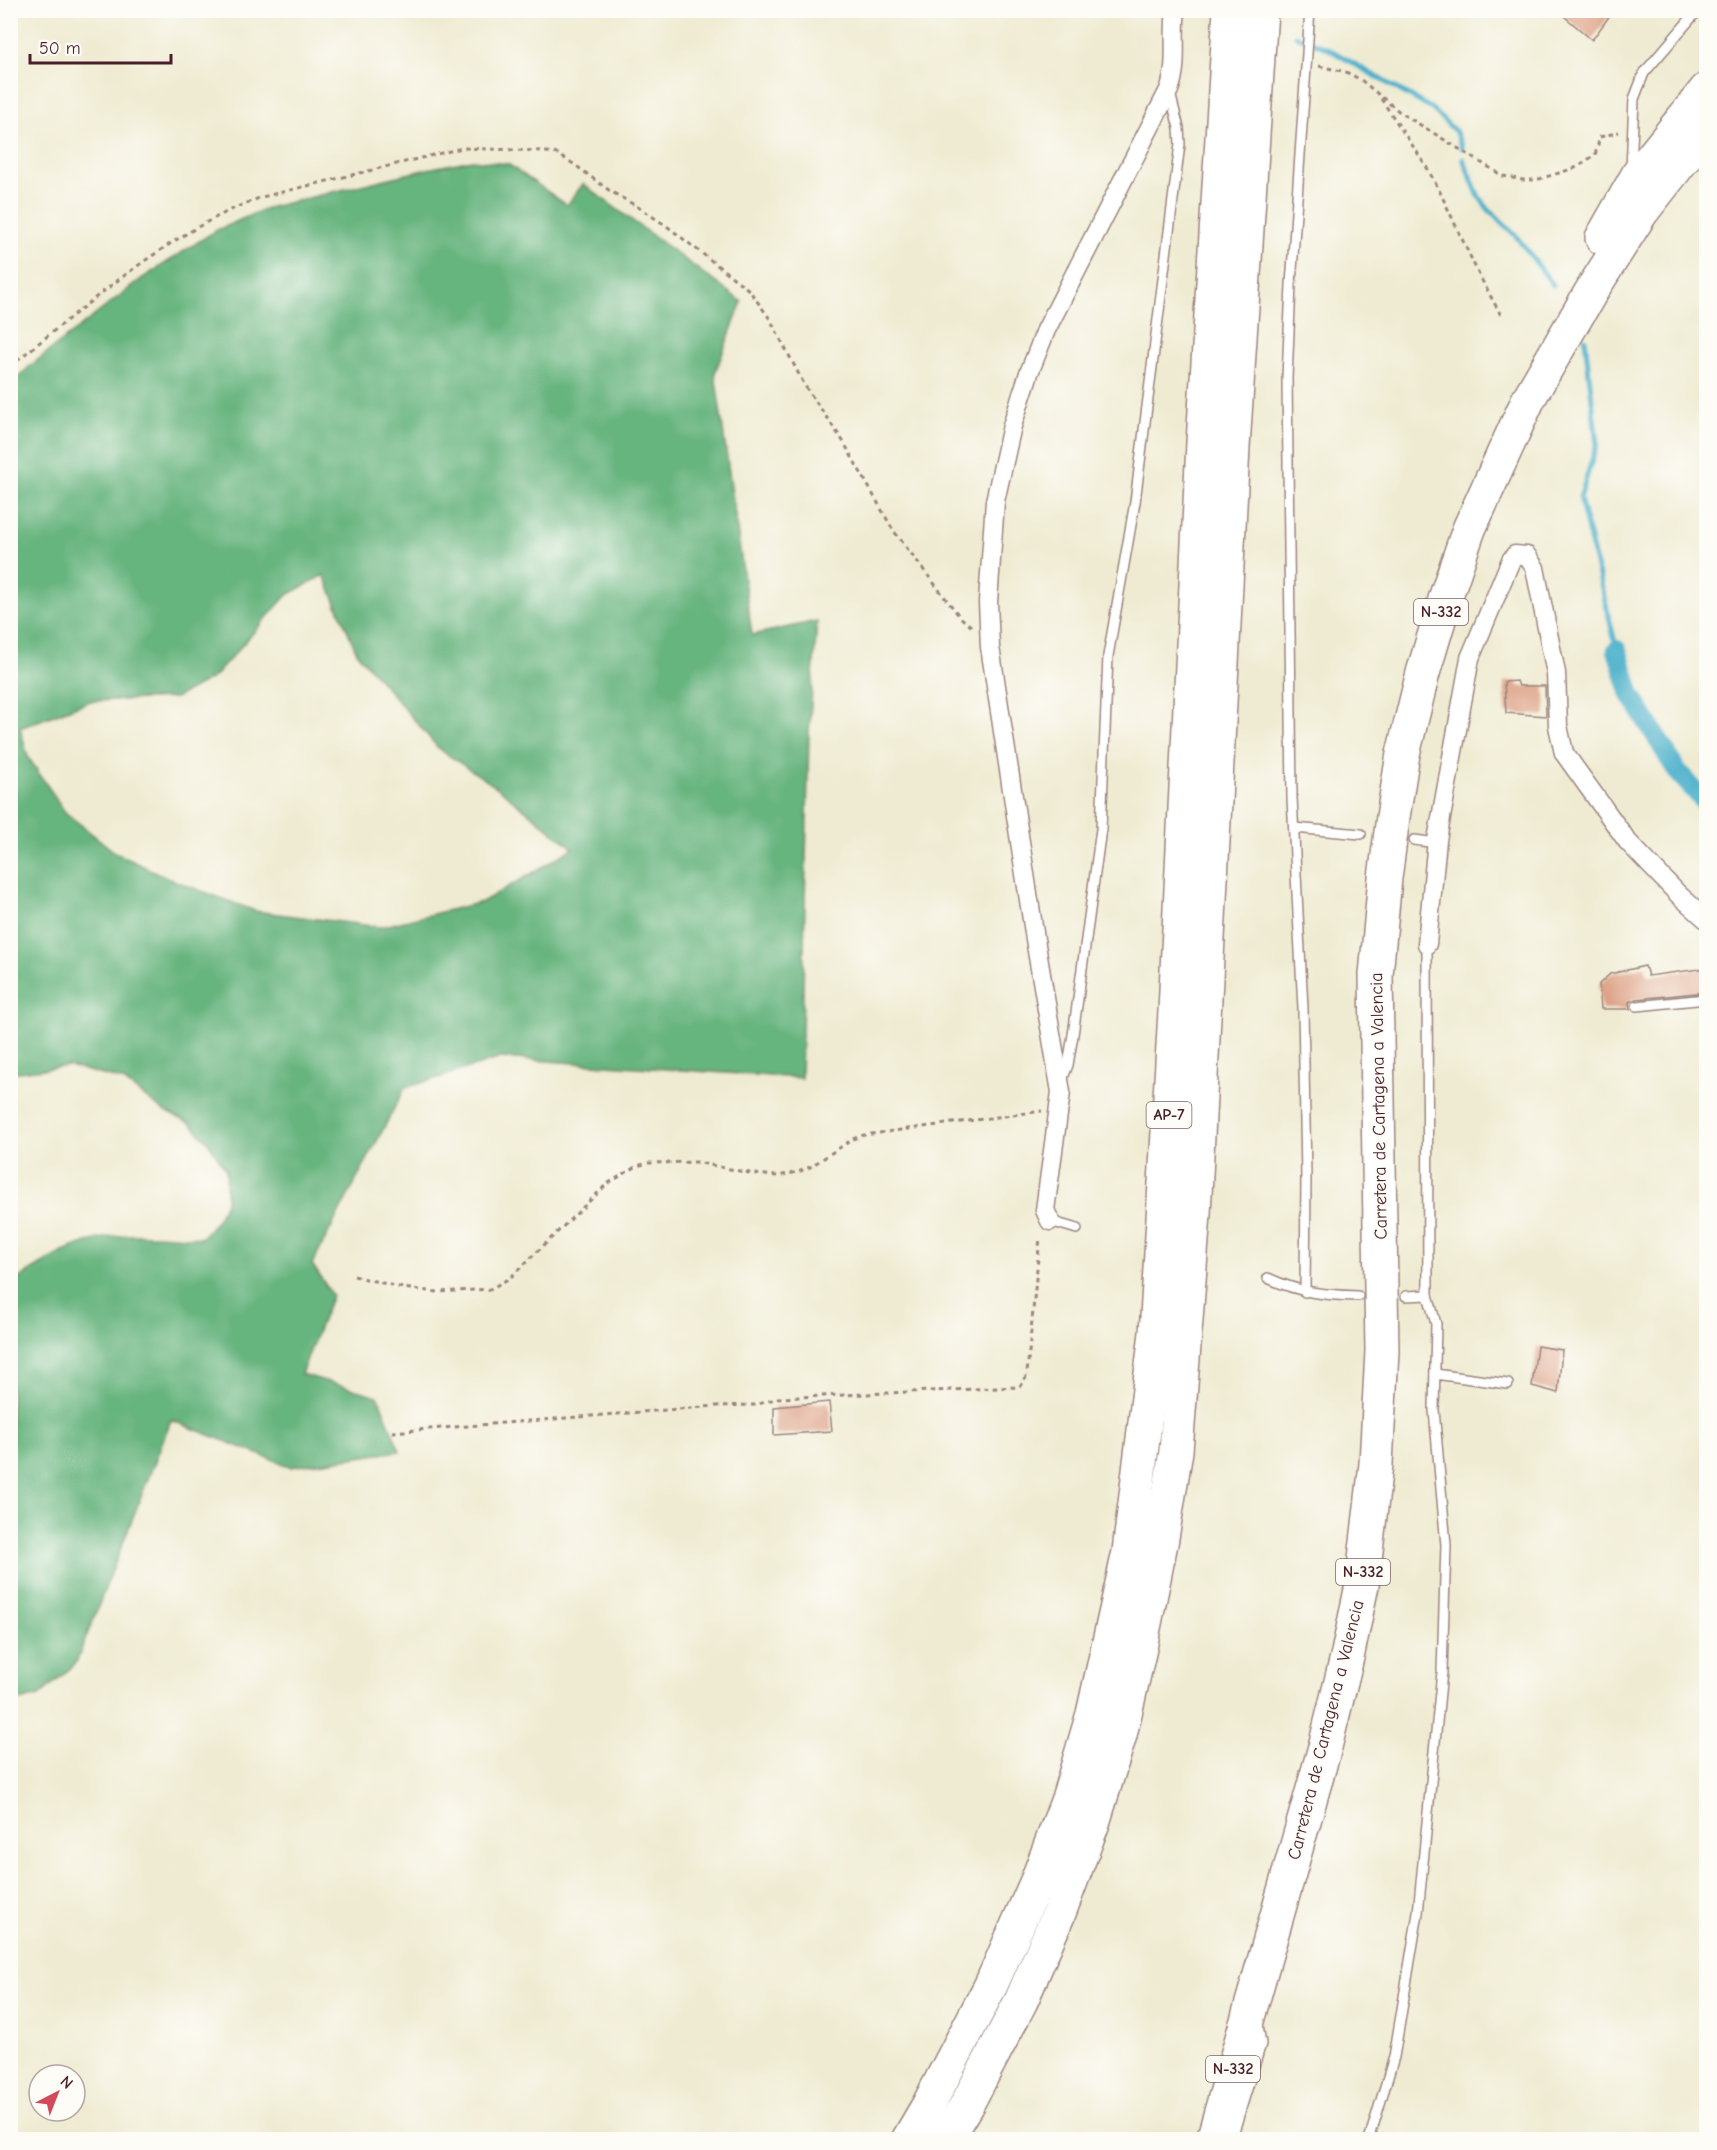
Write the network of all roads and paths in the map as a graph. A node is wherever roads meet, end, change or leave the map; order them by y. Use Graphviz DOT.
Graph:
graph roads {
  1 [pos="1176,10"];
  2 [pos="1230,10"];
  3 [pos="1261,10"];
  4 [pos="1310,10"];
  5 [pos="1698,10"];
  6 [pos="1243,49"];
  7 [pos="1305,64"];
  8 [pos="1169,90"];
  9 [pos="1707,90"];
  10 [pos="1379,95"];
  11 [pos="1632,135"];
  12 [pos="1701,138"];
  13 [pos="1634,181"];
  14 [pos="1503,319"];
  15 [pos="10,366"];
  16 [pos="988,629"];
  17 [pos="1294,828"];
  18 [pos="1361,834"];
  19 [pos="1414,840"];
  20 [pos="1437,843"];
  21 [pos="1707,919"];
  22 [pos="1427,944"];
  23 [pos="1707,999"];
  24 [pos="1637,1006"];
  25 [pos="1060,1085"];
  26 [pos="1058,1109"];
  27 [pos="1378,1132"];
  28 [pos="1050,1221"];
  29 [pos="1077,1229"];
  30 [pos="354,1276"];
  31 [pos="1268,1278"];
  32 [pos="1305,1292"];
  33 [pos="1428,1295"];
  34 [pos="1358,1296"];
  35 [pos="1406,1296"];
  36 [pos="1435,1374"];
  37 [pos="1508,1384"];
  38 [pos="392,1432"];
  39 [pos="1253,1998"];
  40 [pos="908,2139"];
  41 [pos="945,2139"];
  42 [pos="1213,2139"];
  43 [pos="1219,2139"];
  44 [pos="1369,2139"];
  1 -- 8 [label="street"];
  2 -- 6 [label="highway, AP-7"];
  3 -- 6 [label="highway, AP-7"];
  4 -- 7 [label="lane"];
  5 -- 11 [label="lane"];
  6 -- 40 [label="highway, AP-7"];
  6 -- 41 [label="highway, AP-7"];
  7 -- 10 [label="path"];
  7 -- 17 [label="lane"];
  8 -- 16 [label="street"];
  8 -- 25 [label="lane"];
  9 -- 13 [label="highway"];
  10 -- 11 [label="path"];
  10 -- 14 [label="path"];
  11 -- 13 [label="lane"];
  12 -- 27 [label="highway, Carretera de Cartagena a Valencia / N-332"];
  13 -- 27 [label="highway"];
  15 -- 16 [label="path"];
  16 -- 25 [label="street"];
  17 -- 18 [label="lane"];
  17 -- 32 [label="lane"];
  19 -- 20 [label="lane"];
  20 -- 21 [label="street"];
  20 -- 22 [label="street"];
  22 -- 33 [label="lane"];
  23 -- 24 [label="lane"];
  25 -- 26 [label="street"];
  26 -- 28 [label="street"];
  26 -- 30 [label="path"];
  27 -- 39 [label="highway, Carretera de Cartagena a Valencia / N-332"];
  28 -- 29 [label="lane"];
  28 -- 38 [label="path"];
  31 -- 32 [label="lane"];
  32 -- 34 [label="lane"];
  33 -- 35 [label="lane"];
  33 -- 36 [label="lane"];
  36 -- 37 [label="lane"];
  36 -- 44 [label="lane"];
  39 -- 42 [label="highway, Carretera de Cartagena a Valencia / N-332"];
  39 -- 43 [label="lane"];
}
